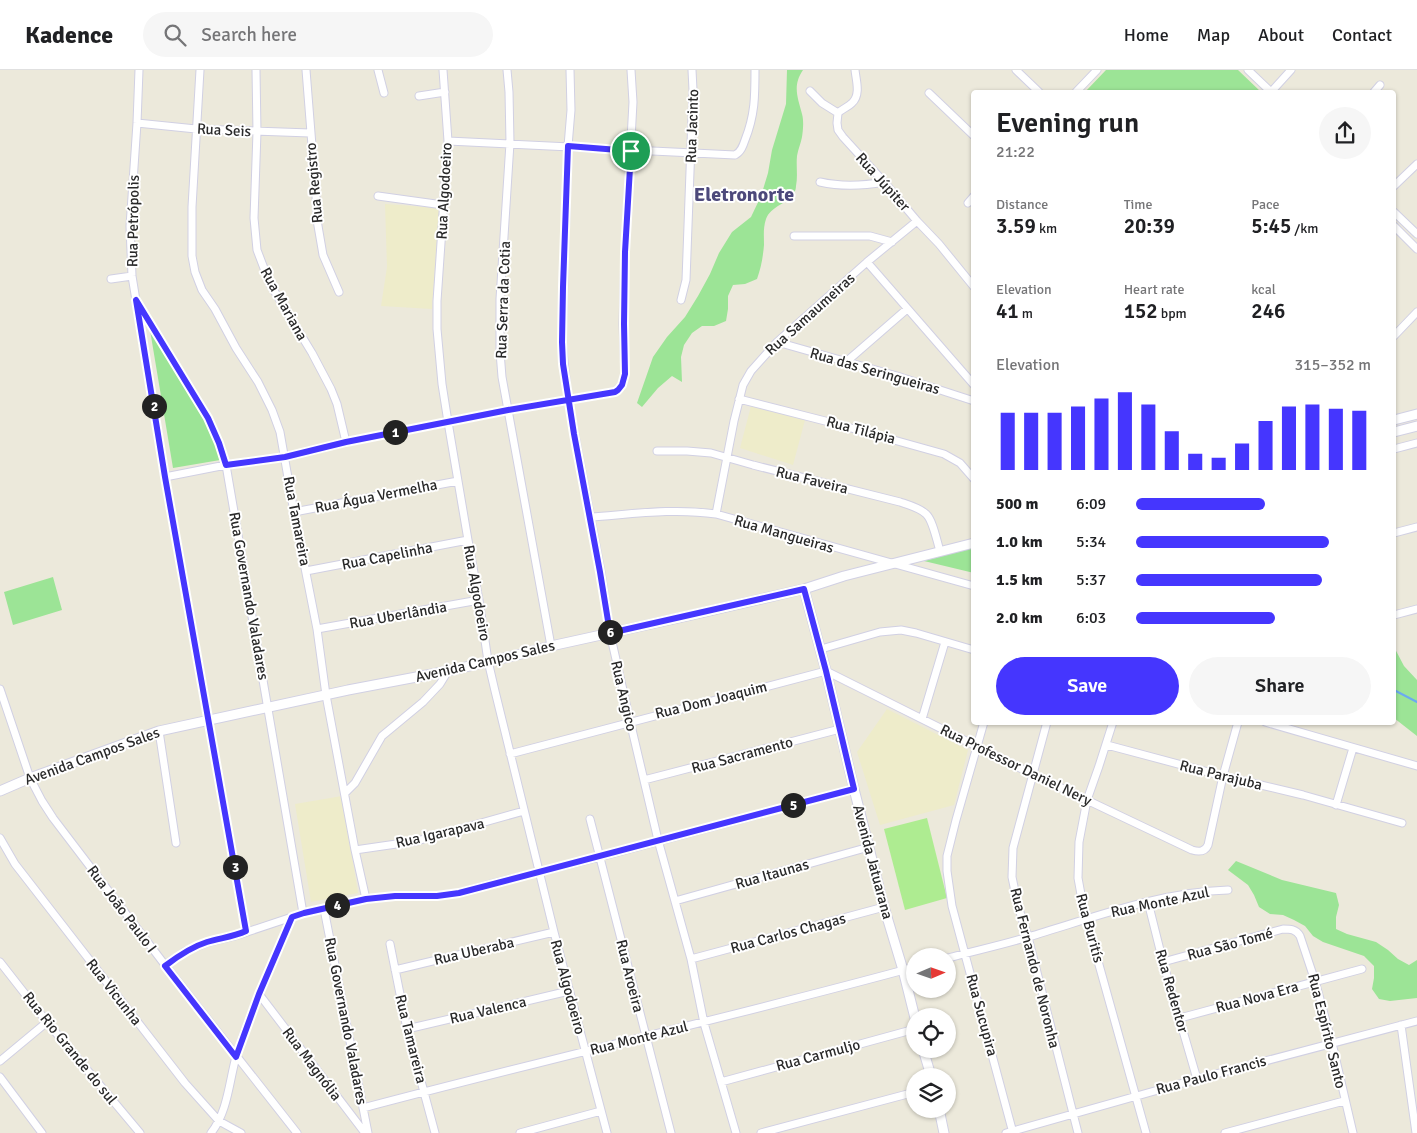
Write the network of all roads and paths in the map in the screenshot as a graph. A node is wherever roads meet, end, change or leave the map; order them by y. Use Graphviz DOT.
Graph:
graph roads {
  1 [pos="139,70"];
  2 [pos="200,70"];
  3 [pos="256,70"];
  4 [pos="306,70"];
  5 [pos="378,70"];
  6 [pos="443,70"];
  7 [pos="507,70"];
  8 [pos="570,70"];
  9 [pos="631,70"];
  10 [pos="692,70"];
  11 [pos="755,70"];
  12 [pos="855,70"];
  13 [pos="1016,70"];
  14 [pos="1097,70"];
  15 [pos="1248,70"];
  16 [pos="1291,70"];
  17 [pos="1380,85"];
  18 [pos="1037,90"];
  19 [pos="1078,90"];
  20 [pos="1269,90"];
  21 [pos="1273,90"];
  22 [pos="1376,90"];
  23 [pos="810,91"];
  24 [pos="445,92"];
  25 [pos="384,93"];
  26 [pos="929,93"];
  27 [pos="419,96"];
  28 [pos="838,112"];
  29 [pos="137,124"];
  30 [pos="196,129"];
  31 [pos="257,132"];
  32 [pos="310,133"];
  33 [pos="971,133"];
  34 [pos="448,141"];
  35 [pos="510,143"];
  36 [pos="568,146"];
  37 [pos="631,151"];
  38 [pos="691,153"];
  39 [pos="1417,164"];
  40 [pos="820,182"];
  41 [pos="884,182"];
  42 [pos="1396,184"];
  43 [pos="378,196"];
  44 [pos="971,200"];
  45 [pos="968,203"];
  46 [pos="443,205"];
  47 [pos="1396,216"];
  48 [pos="917,221"];
  49 [pos="1396,228"];
  50 [pos="1417,234"];
  51 [pos="794,236"];
  52 [pos="892,242"];
  53 [pos="1417,249"];
  54 [pos="867,262"];
  55 [pos="132,276"];
  56 [pos="111,279"];
  57 [pos="971,283"];
  58 [pos="339,292"];
  59 [pos="136,300"];
  60 [pos="681,300"];
  61 [pos="907,309"];
  62 [pos="1417,312"];
  63 [pos="1396,334"];
  64 [pos="777,342"];
  65 [pos="846,362"];
  66 [pos="971,382"];
  67 [pos="568,399"];
  68 [pos="739,399"];
  69 [pos="971,400"];
  70 [pos="508,410"];
  71 [pos="1417,414"];
  72 [pos="1396,419"];
  73 [pos="448,422"];
  74 [pos="1417,426"];
  75 [pos="1396,431"];
  76 [pos="346,442"];
  77 [pos="1417,443"];
  78 [pos="1396,448"];
  79 [pos="657,451"];
  80 [pos="285,457"];
  81 [pos="727,457"];
  82 [pos="226,465"];
  83 [pos="971,476"];
  84 [pos="165,477"];
  85 [pos="458,481"];
  86 [pos="294,512"];
  87 [pos="716,514"];
  88 [pos="591,517"];
  89 [pos="1417,527"];
  90 [pos="1396,532"];
  91 [pos="468,540"];
  92 [pos="971,544"];
  93 [pos="940,551"];
  94 [pos="893,564"];
  95 [pos="306,571"];
  96 [pos="971,585"];
  97 [pos="804,589"];
  98 [pos="479,600"];
  99 [pos="1417,609"];
  100 [pos="1396,614"];
  101 [pos="317,629"];
  102 [pos="610,633"];
  103 [pos="945,642"];
  104 [pos="551,646"];
  105 [pos="820,649"];
  106 [pos="971,649"];
  107 [pos="488,661"];
  108 [pos="448,671"];
  109 [pos="826,671"];
  110 [pos="0,688"];
  111 [pos="326,695"];
  112 [pos="268,708"];
  113 [pos="922,718"];
  114 [pos="209,720"];
  115 [pos="630,721"];
  116 [pos="983,725"];
  117 [pos="1046,725"];
  118 [pos="1112,725"];
  119 [pos="1237,725"];
  120 [pos="1275,725"];
  121 [pos="840,729"];
  122 [pos="159,731"];
  123 [pos="1106,745"];
  124 [pos="977,746"];
  125 [pos="1353,748"];
  126 [pos="510,754"];
  127 [pos="1417,766"];
  128 [pos="1032,774"];
  129 [pos="1223,776"];
  130 [pos="30,778"];
  131 [pos="644,780"];
  132 [pos="854,789"];
  133 [pos="0,791"];
  134 [pos="345,793"];
  135 [pos="1087,800"];
  136 [pos="1336,805"];
  137 [pos="524,812"];
  138 [pos="590,819"];
  139 [pos="1402,823"];
  140 [pos="0,838"];
  141 [pos="658,840"];
  142 [pos="176,843"];
  143 [pos="869,847"];
  144 [pos="355,850"];
  145 [pos="600,857"];
  146 [pos="540,871"];
  147 [pos="1228,890"];
  148 [pos="366,899"];
  149 [pos="674,901"];
  150 [pos="1148,902"];
  151 [pos="884,907"];
  152 [pos="324,909"];
  153 [pos="304,913"];
  154 [pos="292,917"];
  155 [pos="1087,919"];
  156 [pos="246,931"];
  157 [pos="1297,931"];
  158 [pos="554,932"];
  159 [pos="1028,937"];
  160 [pos="390,944"];
  161 [pos="965,953"];
  162 [pos="956,956"];
  163 [pos="691,960"];
  164 [pos="0,962"];
  165 [pos="1163,962"];
  166 [pos="165,966"];
  167 [pos="906,969"];
  168 [pos="1362,969"];
  169 [pos="394,970"];
  170 [pos="903,970"];
  171 [pos="1315,981"];
  172 [pos="569,991"];
  173 [pos="259,994"];
  174 [pos="912,1008"];
  175 [pos="1180,1018"];
  176 [pos="1417,1021"];
  177 [pos="47,1022"];
  178 [pos="704,1023"];
  179 [pos="1401,1025"];
  180 [pos="407,1029"];
  181 [pos="906,1031"];
  182 [pos="645,1036"];
  183 [pos="1332,1043"];
  184 [pos="586,1052"];
  185 [pos="236,1057"];
  186 [pos="0,1061"];
  187 [pos="0,1077"];
  188 [pos="1197,1079"];
  189 [pos="721,1082"];
  190 [pos="424,1092"];
  191 [pos="906,1094"];
  192 [pos="1136,1096"];
  193 [pos="1344,1101"];
  194 [pos="363,1108"];
  195 [pos="601,1111"];
  196 [pos="1072,1114"];
  197 [pos="941,1118"];
  198 [pos="219,1121"];
  199 [pos="1011,1132"];
  200 [pos="42,1133"];
  201 [pos="140,1133"];
  202 [pos="211,1133"];
  203 [pos="241,1133"];
  204 [pos="297,1133"];
  205 [pos="367,1133"];
  206 [pos="434,1133"];
  207 [pos="520,1133"];
  208 [pos="607,1133"];
  209 [pos="671,1133"];
  210 [pos="736,1133"];
  211 [pos="761,1133"];
  212 [pos="944,1133"];
  213 [pos="1078,1133"];
  214 [pos="1146,1133"];
  215 [pos="1225,1133"];
  216 [pos="1353,1133"];
  217 [pos="1416,1133"];
  1 -- 29 [label="street, Rua Petrópolis"];
  2 -- 30 [label="street, Rua Tamareira"];
  3 -- 31 [label="street, Rua Mariana"];
  4 -- 32 [label="street, Rua Registro"];
  5 -- 25 [label="street"];
  6 -- 24 [label="street, Rua Algodoeiro"];
  7 -- 35 [label="street, Rua Serra da Cotia"];
  8 -- 36 [label="street, Rua Angico"];
  9 -- 37 [label="street"];
  10 -- 38 [label="street, Rua Jacinto"];
  11 -- 38 [label="street"];
  12 -- 28 [label="street"];
  13 -- 18 [label="street"];
  14 -- 19 [label="street"];
  15 -- 20 [label="street"];
  16 -- 21 [label="street"];
  17 -- 22 [label="street"];
  23 -- 28 [label="street"];
  24 -- 27 [label="street"];
  24 -- 34 [label="street, Rua Algodoeiro"];
  26 -- 33 [label="street"];
  28 -- 41 [label="street, Rua Júpiter"];
  29 -- 30 [label="street, Rua Seis"];
  29 -- 55 [label="street, Rua Petrópolis"];
  30 -- 31 [label="street, Rua Seis"];
  30 -- 80 [label="street, Rua Tamareira"];
  31 -- 32 [label="street, Rua Seis"];
  31 -- 76 [label="street, Rua Mariana"];
  32 -- 58 [label="street, Rua Registro"];
  34 -- 35 [label="street"];
  34 -- 46 [label="street, Rua Algodoeiro"];
  35 -- 36 [label="street"];
  35 -- 70 [label="street, Rua Serra da Cotia"];
  36 -- 37 [label="street"];
  36 -- 67 [label="street, Rua Angico"];
  37 -- 38 [label="street"];
  37 -- 67 [label="street"];
  38 -- 60 [label="street, Rua Jacinto"];
  39 -- 42 [label="street"];
  40 -- 41 [label="street"];
  41 -- 48 [label="street, Rua Júpiter"];
  43 -- 46 [label="street"];
  44 -- 45 [label="street"];
  46 -- 73 [label="street, Rua Algodoeiro"];
  47 -- 50 [label="street"];
  48 -- 52 [label="street, Rua Samaumeiras"];
  48 -- 57 [label="street, Rua Júpiter"];
  49 -- 53 [label="street"];
  51 -- 52 [label="street"];
  52 -- 54 [label="street, Rua Samaumeiras"];
  54 -- 61 [label="street"];
  54 -- 64 [label="street, Rua Samaumeiras"];
  55 -- 56 [label="street"];
  55 -- 59 [label="street, Rua Petrópolis"];
  59 -- 82 [label="street, Rua Governando Valadares"];
  59 -- 84 [label="street, Rua Petrópolis"];
  61 -- 65 [label="street"];
  61 -- 66 [label="street"];
  62 -- 63 [label="street"];
  64 -- 65 [label="street, Rua das Seringueiras"];
  64 -- 68 [label="street, Rua Samaumeiras"];
  65 -- 69 [label="street, Rua das Seringueiras"];
  67 -- 70 [label="street"];
  67 -- 88 [label="street, Rua Angico"];
  68 -- 81 [label="street, Rua Samaumeiras"];
  68 -- 83 [label="street, Rua Tilápia"];
  70 -- 73 [label="street"];
  70 -- 104 [label="street, Rua Serra da Cotia"];
  71 -- 72 [label="street"];
  73 -- 76 [label="street"];
  73 -- 85 [label="street, Rua Algodoeiro"];
  74 -- 75 [label="street"];
  76 -- 80 [label="street"];
  77 -- 78 [label="street"];
  79 -- 81 [label="street, Rua Faveira"];
  80 -- 82 [label="street"];
  80 -- 86 [label="street, Rua Tamareira"];
  81 -- 87 [label="street, Rua Samaumeiras"];
  81 -- 93 [label="street, Rua Faveira"];
  82 -- 84 [label="street"];
  82 -- 112 [label="street, Rua Governando Valadares"];
  84 -- 114 [label="street, Rua Petrópolis"];
  85 -- 86 [label="street, Rua Água Vermelha"];
  85 -- 91 [label="street, Rua Algodoeiro"];
  86 -- 95 [label="street, Rua Tamareira"];
  87 -- 88 [label="street, Rua Mangueiras"];
  87 -- 94 [label="street, Rua Mangueiras"];
  88 -- 102 [label="street, Rua Angico"];
  89 -- 90 [label="street"];
  91 -- 95 [label="street, Rua Capelinha"];
  91 -- 98 [label="street, Rua Algodoeiro"];
  92 -- 93 [label="street, Avenida Campos Sales"];
  93 -- 94 [label="street, Avenida Campos Sales"];
  94 -- 96 [label="street, Rua Mangueiras"];
  94 -- 97 [label="street, Avenida Campos Sales"];
  95 -- 101 [label="street, Rua Tamareira"];
  97 -- 102 [label="street, Avenida Campos Sales"];
  97 -- 105 [label="street, Avenida Jatuarana"];
  98 -- 101 [label="street, Rua Uberlândia"];
  98 -- 107 [label="street, Rua Algodoeiro"];
  99 -- 100 [label="street"];
  101 -- 111 [label="street, Rua Tamareira"];
  102 -- 104 [label="street, Avenida Campos Sales"];
  102 -- 115 [label="street, Rua Angico"];
  103 -- 105 [label="street"];
  103 -- 106 [label="street"];
  103 -- 113 [label="street"];
  104 -- 107 [label="street, Avenida Campos Sales"];
  105 -- 109 [label="street, Avenida Jatuarana"];
  107 -- 108 [label="street, Avenida Campos Sales"];
  107 -- 126 [label="street, Rua Algodoeiro"];
  108 -- 111 [label="street, Avenida Campos Sales"];
  108 -- 134 [label="street"];
  109 -- 113 [label="street, Rua Professor Daniel Nery"];
  109 -- 115 [label="street, Rua Dom Joaquim"];
  109 -- 121 [label="street, Avenida Jatuarana"];
  110 -- 130 [label="street, Rua João Paulo I"];
  111 -- 112 [label="street, Avenida Campos Sales"];
  111 -- 134 [label="street, Rua Tamareira"];
  112 -- 114 [label="street, Avenida Campos Sales"];
  112 -- 153 [label="street, Rua Governando Valadares"];
  113 -- 124 [label="street, Rua Professor Daniel Nery"];
  114 -- 122 [label="street, Avenida Campos Sales"];
  114 -- 156 [label="street, Rua Petrópolis"];
  115 -- 126 [label="street, Rua Dom Joaquim"];
  115 -- 131 [label="street, Rua Angico"];
  116 -- 124 [label="street, Rua Sucupira"];
  117 -- 128 [label="street, Rua Fernando de Noronha"];
  118 -- 123 [label="street, Rua Buritís"];
  119 -- 129 [label="street"];
  120 -- 125 [label="street"];
  121 -- 131 [label="street, Rua Sacramento"];
  121 -- 132 [label="street, Avenida Jatuarana"];
  122 -- 130 [label="street, Avenida Campos Sales"];
  122 -- 142 [label="street"];
  123 -- 129 [label="street, Rua Parajuba"];
  123 -- 135 [label="street, Rua Buritís"];
  124 -- 128 [label="street, Rua Professor Daniel Nery"];
  124 -- 161 [label="street, Rua Sucupira"];
  125 -- 127 [label="street"];
  125 -- 136 [label="street"];
  126 -- 137 [label="street, Rua Algodoeiro"];
  128 -- 135 [label="street, Rua Professor Daniel Nery"];
  128 -- 159 [label="street, Rua Fernando de Noronha"];
  129 -- 135 [label="street, Rua Professor Daniel Nery"];
  129 -- 136 [label="street, Rua Parajuba"];
  130 -- 133 [label="street, Avenida Campos Sales"];
  130 -- 166 [label="street, Rua João Paulo I"];
  131 -- 141 [label="street, Rua Angico"];
  132 -- 141 [label="street"];
  132 -- 143 [label="street, Avenida Jatuarana"];
  134 -- 144 [label="street, Rua Tamareira"];
  135 -- 155 [label="street, Rua Buritís"];
  136 -- 139 [label="street, Rua Parajuba"];
  137 -- 144 [label="street, Rua Igarapava"];
  137 -- 146 [label="street, Rua Algodoeiro"];
  138 -- 145 [label="street, Rua Aroeira"];
  140 -- 198 [label="street, Rua Vicunha"];
  141 -- 145 [label="street"];
  141 -- 149 [label="street, Rua Angico"];
  143 -- 149 [label="street, Rua Itaunas"];
  143 -- 151 [label="street, Avenida Jatuarana"];
  144 -- 148 [label="street, Rua Tamareira"];
  145 -- 146 [label="street"];
  145 -- 182 [label="street, Rua Aroeira"];
  146 -- 148 [label="street"];
  146 -- 158 [label="street, Rua Algodoeiro"];
  147 -- 150 [label="street, Rua Monte Azul"];
  148 -- 152 [label="street"];
  149 -- 163 [label="street, Rua Angico"];
  150 -- 155 [label="street, Rua Monte Azul"];
  150 -- 165 [label="street, Rua Redentor"];
  151 -- 163 [label="street, Rua Carlos Chagas"];
  151 -- 170 [label="street, Avenida Jatuarana"];
  152 -- 153 [label="street"];
  152 -- 194 [label="street, Rua Governando Valadares"];
  153 -- 154 [label="street"];
  154 -- 156 [label="street"];
  154 -- 173 [label="street"];
  155 -- 159 [label="street, Rua Monte Azul"];
  155 -- 192 [label="street, Rua Buritís"];
  156 -- 166 [label="street"];
  157 -- 165 [label="street, Rua São Tomé"];
  157 -- 171 [label="street, Rua Espírito Santo"];
  158 -- 169 [label="street, Rua Uberaba"];
  158 -- 172 [label="street, Rua Algodoeiro"];
  159 -- 161 [label="street, Rua Monte Azul"];
  159 -- 196 [label="street, Rua Fernando de Noronha"];
  160 -- 169 [label="street, Rua Tamareira"];
  161 -- 162 [label="street, Rua Monte Azul"];
  161 -- 199 [label="street, Rua Sucupira"];
  163 -- 178 [label="street, Rua Angico"];
  164 -- 177 [label="street, Rua Rio Grande do sul"];
  165 -- 175 [label="street, Rua Redentor"];
  166 -- 185 [label="street, Rua João Paulo I"];
  167 -- 170 [label="street, Rua Monte Azul"];
  168 -- 171 [label="street, Rua Nova Era"];
  169 -- 180 [label="street, Rua Tamareira"];
  170 -- 174 [label="street, Avenida Jatuarana"];
  170 -- 178 [label="street, Rua Monte Azul"];
  171 -- 175 [label="street, Rua Nova Era"];
  171 -- 183 [label="street, Rua Espírito Santo"];
  172 -- 180 [label="street, Rua Valenca"];
  172 -- 184 [label="street, Rua Algodoeiro"];
  173 -- 185 [label="street"];
  173 -- 205 [label="street, Rua Magnólia"];
  175 -- 188 [label="street, Rua Redentor"];
  176 -- 179 [label="street, Rua Paulo Francis"];
  177 -- 186 [label="street"];
  177 -- 201 [label="street, Rua Rio Grande do sul"];
  178 -- 182 [label="street, Rua Monte Azul"];
  178 -- 189 [label="street, Rua Angico"];
  179 -- 183 [label="street, Rua Paulo Francis"];
  179 -- 217 [label="street"];
  180 -- 190 [label="street, Rua Tamareira"];
  181 -- 189 [label="street, Rua Carmuljo"];
  182 -- 184 [label="street, Rua Monte Azul"];
  182 -- 209 [label="street, Rua Aroeira"];
  183 -- 188 [label="street, Rua Paulo Francis"];
  183 -- 193 [label="street, Rua Espírito Santo"];
  184 -- 190 [label="street, Rua Monte Azul"];
  184 -- 195 [label="street, Rua Algodoeiro"];
  185 -- 198 [label="street"];
  185 -- 204 [label="street, Rua João Paulo I"];
  187 -- 200 [label="street"];
  188 -- 192 [label="street, Rua Paulo Francis"];
  189 -- 210 [label="street, Rua Angico"];
  190 -- 194 [label="street, Rua Monte Azul"];
  190 -- 206 [label="street, Rua Tamareira"];
  191 -- 211 [label="street"];
  192 -- 196 [label="street, Rua Paulo Francis"];
  192 -- 214 [label="street, Rua Buritís"];
  193 -- 215 [label="street"];
  193 -- 216 [label="street, Rua Espírito Santo"];
  194 -- 205 [label="street, Rua Governando Valadares"];
  195 -- 207 [label="street"];
  195 -- 208 [label="street, Rua Algodoeiro"];
  196 -- 199 [label="street, Rua Paulo Francis"];
  196 -- 213 [label="street, Rua Fernando de Noronha"];
  197 -- 212 [label="street"];
  198 -- 202 [label="street"];
  198 -- 203 [label="street, Rua Vicunha"];
}
